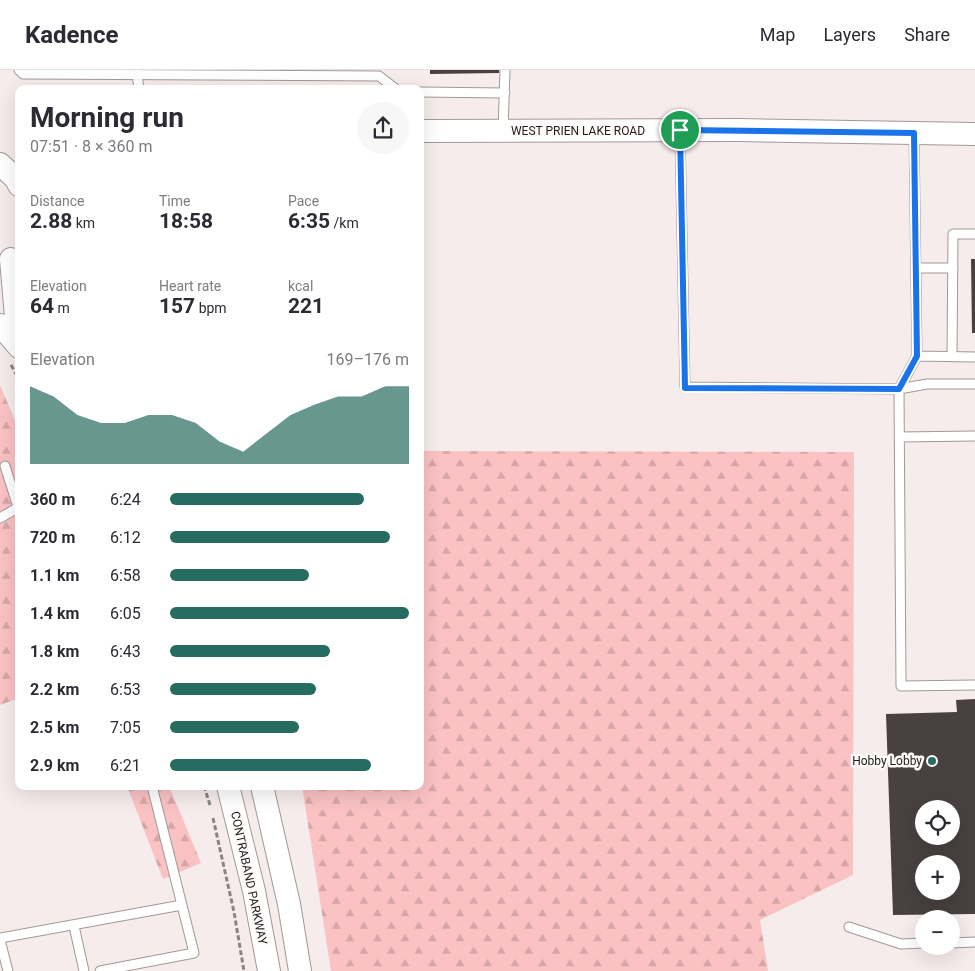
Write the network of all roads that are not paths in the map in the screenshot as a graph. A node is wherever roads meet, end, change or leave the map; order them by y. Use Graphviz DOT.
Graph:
graph roads {
  1 [pos="19,70"];
  2 [pos="505,70"];
  3 [pos="137,74"];
  4 [pos="138,85"];
  5 [pos="391,85"];
  6 [pos="424,92"];
  7 [pos="504,93"];
  8 [pos="680,130"];
  9 [pos="503,131"];
  10 [pos="424,132"];
  11 [pos="914,133"];
  12 [pos="975,134"];
  13 [pos="8,167"];
  14 [pos="15,178"];
  15 [pos="975,234"];
  16 [pos="10,258"];
  17 [pos="916,268"];
  18 [pos="953,268"];
  19 [pos="15,307"];
  20 [pos="0,325"];
  21 [pos="15,342"];
  22 [pos="917,356"];
  23 [pos="952,357"];
  24 [pos="975,357"];
  25 [pos="975,384"];
  26 [pos="899,389"];
  27 [pos="975,436"];
  28 [pos="900,437"];
  29 [pos="5,466"];
  30 [pos="15,498"];
  31 [pos="15,509"];
  32 [pos="0,518"];
  33 [pos="975,685"];
  34 [pos="153,790"];
  35 [pos="229,790"];
  36 [pos="263,790"];
  37 [pos="182,905"];
  38 [pos="74,926"];
  39 [pos="849,927"];
  40 [pos="0,939"];
  41 [pos="975,942"];
  42 [pos="960,943"];
  43 [pos="915,944"];
  44 [pos="8,971"];
  45 [pos="84,971"];
  46 [pos="100,971"];
  47 [pos="269,971"];
  48 [pos="300,971"];
  1 -- 3 [label="lane"];
  2 -- 7 [label="lane"];
  3 -- 4 [label="lane"];
  3 -- 5 [label="lane"];
  6 -- 7 [label="lane"];
  7 -- 9 [label="lane"];
  8 -- 9 [label="street, WEST PRIEN LAKE ROAD"];
  8 -- 11 [label="street, WEST PRIEN LAKE ROAD"];
  8 -- 26 [label="lane"];
  9 -- 10 [label="street, WEST PRIEN LAKE ROAD"];
  11 -- 12 [label="street, WEST PRIEN LAKE ROAD"];
  11 -- 17 [label="lane"];
  13 -- 14 [label="street"];
  15 -- 18 [label="lane"];
  16 -- 19 [label="street"];
  17 -- 18 [label="lane"];
  17 -- 22 [label="lane"];
  18 -- 23 [label="lane"];
  20 -- 21 [label="street"];
  22 -- 23 [label="lane"];
  22 -- 26 [label="lane"];
  23 -- 24 [label="lane"];
  25 -- 26 [label="lane"];
  26 -- 28 [label="lane"];
  27 -- 28 [label="lane"];
  28 -- 33 [label="lane"];
  29 -- 30 [label="lane"];
  31 -- 32 [label="lane"];
  34 -- 37 [label="lane"];
  35 -- 47 [label="street, CONTRABAND PARKWAY"];
  36 -- 48 [label="street"];
  37 -- 38 [label="lane"];
  37 -- 46 [label="lane"];
  38 -- 40 [label="lane"];
  38 -- 45 [label="lane"];
  39 -- 43 [label="lane"];
  40 -- 44 [label="lane"];
  41 -- 42 [label="lane"];
}
